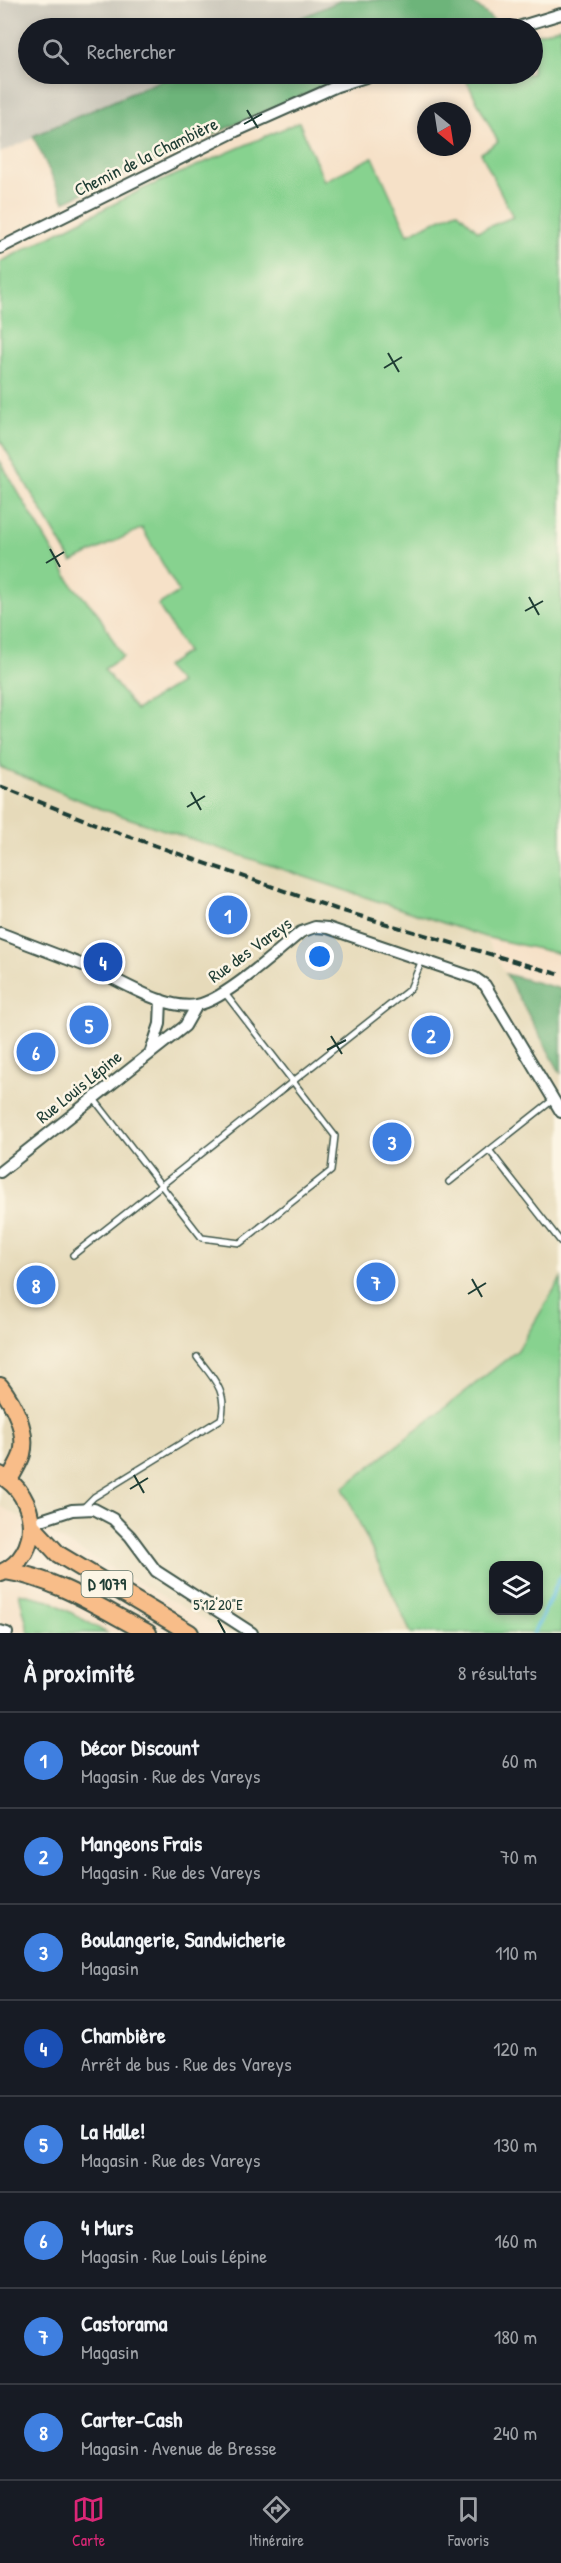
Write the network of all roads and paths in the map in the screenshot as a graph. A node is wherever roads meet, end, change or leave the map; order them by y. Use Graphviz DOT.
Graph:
graph roads {
  1 [pos="561,14"];
  2 [pos="543,19"];
  3 [pos="344,84"];
  4 [pos="0,248"];
  5 [pos="0,933"];
  6 [pos="422,960"];
  7 [pos="224,992"];
  8 [pos="161,1000"];
  9 [pos="197,1005"];
  10 [pos="151,1051"];
  11 [pos="293,1081"];
  12 [pos="93,1097"];
  13 [pos="554,1099"];
  14 [pos="561,1112"];
  15 [pos="489,1150"];
  16 [pos="0,1172"];
  17 [pos="449,1182"];
  18 [pos="161,1186"];
  19 [pos="561,1242"];
  20 [pos="73,1255"];
  21 [pos="197,1357"];
  22 [pos="0,1386"];
  23 [pos="5,1477"];
  24 [pos="81,1509"];
  25 [pos="32,1524"];
  26 [pos="3,1572"];
  27 [pos="0,1631"];
  28 [pos="7,1633"];
  29 [pos="148,1633"];
  30 [pos="190,1633"];
  31 [pos="252,1633"];
  1 -- 2 [label="street"];
  3 -- 4 [label="street, Chemin de la Chambière"];
  5 -- 8 [label="street, Rue des Vareys"];
  6 -- 7 [label="street, Rue des Vareys"];
  6 -- 11 [label="lane"];
  6 -- 13 [label="street, Rue des Vareys"];
  7 -- 9 [label="street, Rue des Vareys"];
  7 -- 11 [label="lane"];
  8 -- 9 [label="street, Rue des Vareys"];
  8 -- 10 [label="street"];
  9 -- 10 [label="street, Rue Louis Lépine"];
  10 -- 12 [label="street, Rue Louis Lépine"];
  11 -- 18 [label="lane"];
  11 -- 18 [label="lane"];
  12 -- 16 [label="street, Rue Louis Lépine"];
  12 -- 18 [label="lane"];
  13 -- 14 [label="street, Rue des Vareys"];
  13 -- 15 [label="lane"];
  15 -- 17 [label="lane"];
  15 -- 19 [label="lane"];
  18 -- 20 [label="lane"];
  21 -- 24 [label="lane"];
  22 -- 23 [label="main road"];
  23 -- 25 [label="main road"];
  24 -- 25 [label="street"];
  24 -- 31 [label="street"];
  25 -- 26 [label="main road"];
  25 -- 30 [label="main road, D 1079"];
  26 -- 29 [label="main road, D 1079"];
  27 -- 28 [label="street"];
}
